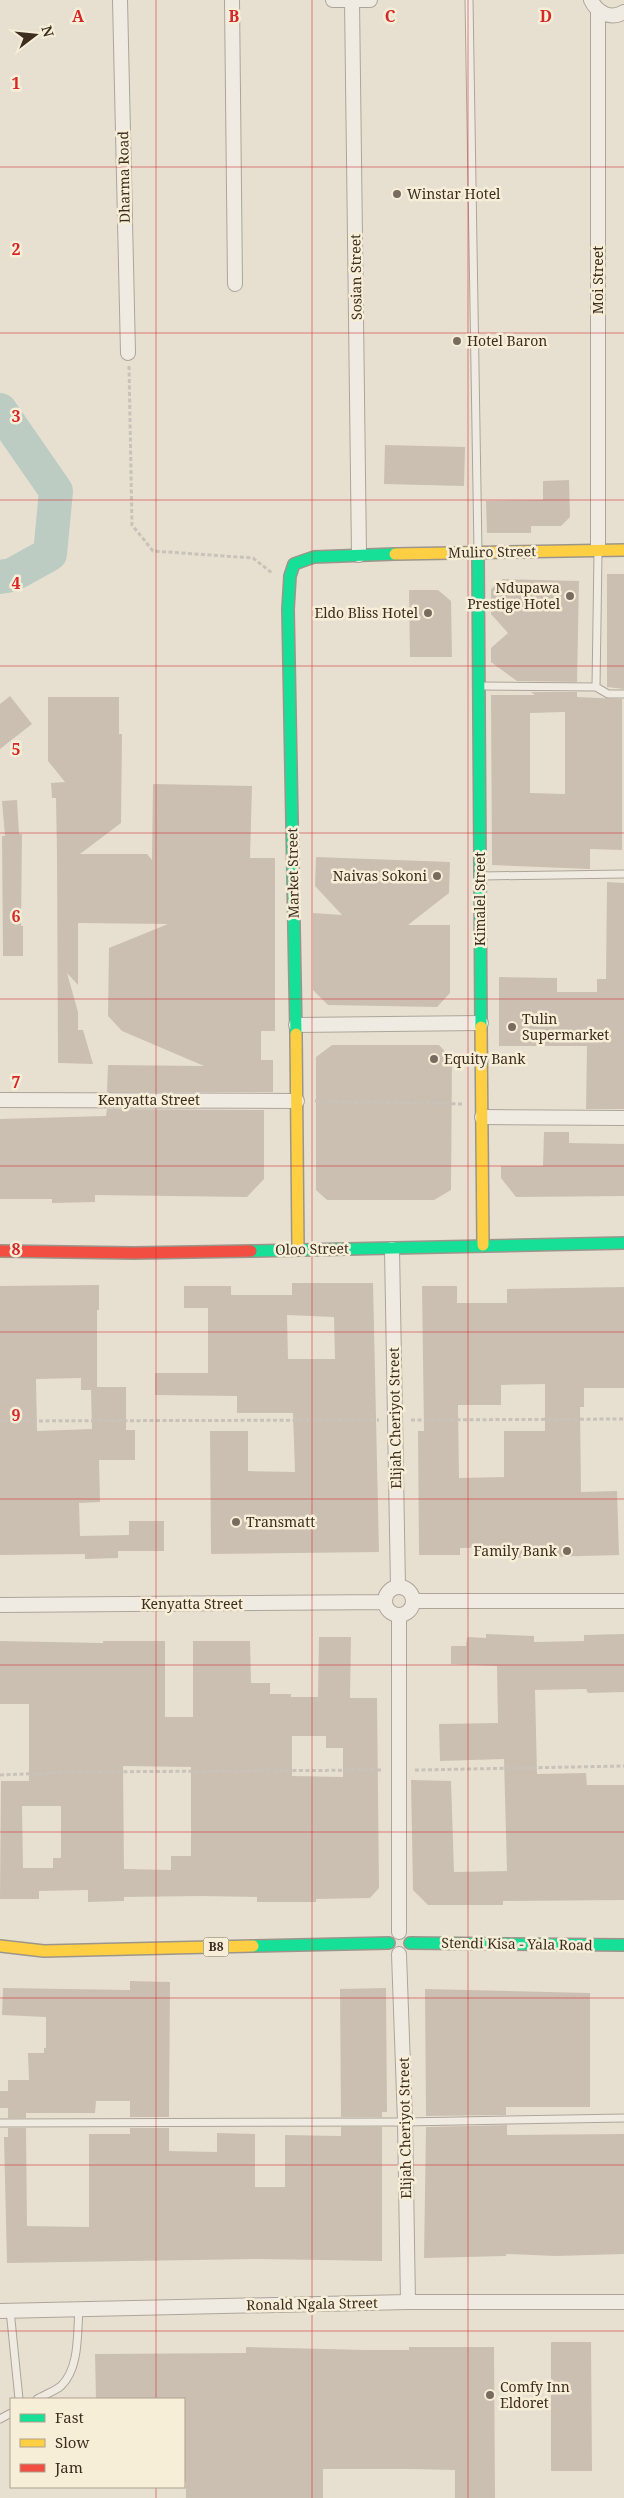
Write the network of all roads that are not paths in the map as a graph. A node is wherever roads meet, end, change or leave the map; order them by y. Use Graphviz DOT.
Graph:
graph roads {
  1 [pos="120,0"];
  2 [pos="232,0"];
  3 [pos="334,0"];
  4 [pos="352,0"];
  5 [pos="370,0"];
  6 [pos="469,0"];
  7 [pos="594,5"];
  8 [pos="624,12"];
  9 [pos="235,284"];
  10 [pos="128,353"];
  11 [pos="598,550"];
  12 [pos="624,550"];
  13 [pos="478,553"];
  14 [pos="359,555"];
  15 [pos="479,686"];
  16 [pos="596,687"];
  17 [pos="624,694"];
  18 [pos="624,874"];
  19 [pos="480,876"];
  20 [pos="481,1023"];
  21 [pos="296,1025"];
  22 [pos="0,1100"];
  23 [pos="297,1100"];
  24 [pos="482,1110"];
  25 [pos="624,1118"];
  26 [pos="624,1243"];
  27 [pos="482,1245"];
  28 [pos="392,1248"];
  29 [pos="298,1249"];
  30 [pos="0,1251"];
  31 [pos="398,1587"];
  32 [pos="624,1600"];
  33 [pos="413,1601"];
  34 [pos="384,1602"];
  35 [pos="0,1605"];
  36 [pos="399,1616"];
  37 [pos="400,1932"];
  38 [pos="389,1943"];
  39 [pos="410,1943"];
  40 [pos="624,1945"];
  41 [pos="0,1946"];
  42 [pos="44,1951"];
  43 [pos="400,1954"];
  44 [pos="0,1958"];
  45 [pos="624,2118"];
  46 [pos="406,2122"];
  47 [pos="0,2123"];
  48 [pos="408,2302"];
  49 [pos="624,2302"];
  50 [pos="79,2309"];
  51 [pos="5,2310"];
  52 [pos="19,2398"];
  53 [pos="39,2398"];
  1 -- 10 [label="street, Dharma Road"];
  2 -- 9 [label="street"];
  3 -- 4 [label="street"];
  4 -- 5 [label="street"];
  4 -- 14 [label="street, Sosian Street"];
  6 -- 13 [label="lane"];
  7 -- 8 [label="street"];
  7 -- 11 [label="street, Moi Street"];
  11 -- 12 [label="main road, Muliro Street"];
  11 -- 13 [label="main road, Muliro Street"];
  11 -- 16 [label="lane"];
  13 -- 14 [label="main road, Muliro Street"];
  13 -- 15 [label="main road, Kimalel Street"];
  14 -- 21 [label="main road, Market Street"];
  15 -- 16 [label="lane"];
  15 -- 19 [label="main road, Kimalel Street"];
  16 -- 17 [label="lane"];
  18 -- 19 [label="lane"];
  19 -- 20 [label="main road, Kimalel Street"];
  20 -- 21 [label="street"];
  20 -- 24 [label="main road, Kimalel Street"];
  21 -- 23 [label="main road, Market Street"];
  22 -- 23 [label="street, Kenyatta Street"];
  23 -- 29 [label="main road, Market Street"];
  24 -- 25 [label="street"];
  24 -- 27 [label="main road, Kimalel Street"];
  26 -- 27 [label="main road, Oloo Street"];
  27 -- 28 [label="main road, Oloo Street"];
  28 -- 29 [label="main road, Oloo Street"];
  28 -- 31 [label="street, Elijah Cheriyot Street"];
  29 -- 30 [label="main road, Oloo Street"];
  31 -- 33 [label="street"];
  31 -- 34 [label="street"];
  32 -- 33 [label="street"];
  33 -- 36 [label="street"];
  34 -- 35 [label="street, Kenyatta Street"];
  34 -- 36 [label="street"];
  36 -- 37 [label="street"];
  37 -- 38 [label="main road"];
  37 -- 39 [label="main road"];
  38 -- 42 [label="main road, B8"];
  38 -- 43 [label="main road"];
  39 -- 40 [label="main road, Stendi Kisa - Yala Road"];
  39 -- 43 [label="main road"];
  41 -- 42 [label="main road, B8"];
  42 -- 44 [label="main road, B8"];
  43 -- 46 [label="street, Elijah Cheriyot Street"];
  45 -- 46 [label="lane"];
  46 -- 47 [label="lane"];
  46 -- 48 [label="street, Elijah Cheriyot Street"];
  48 -- 49 [label="street, Ronald Ngala Street"];
  48 -- 50 [label="street, Ronald Ngala Street"];
  50 -- 51 [label="street, Ronald Ngala Street"];
  50 -- 53 [label="lane"];
  51 -- 52 [label="lane"];
}
